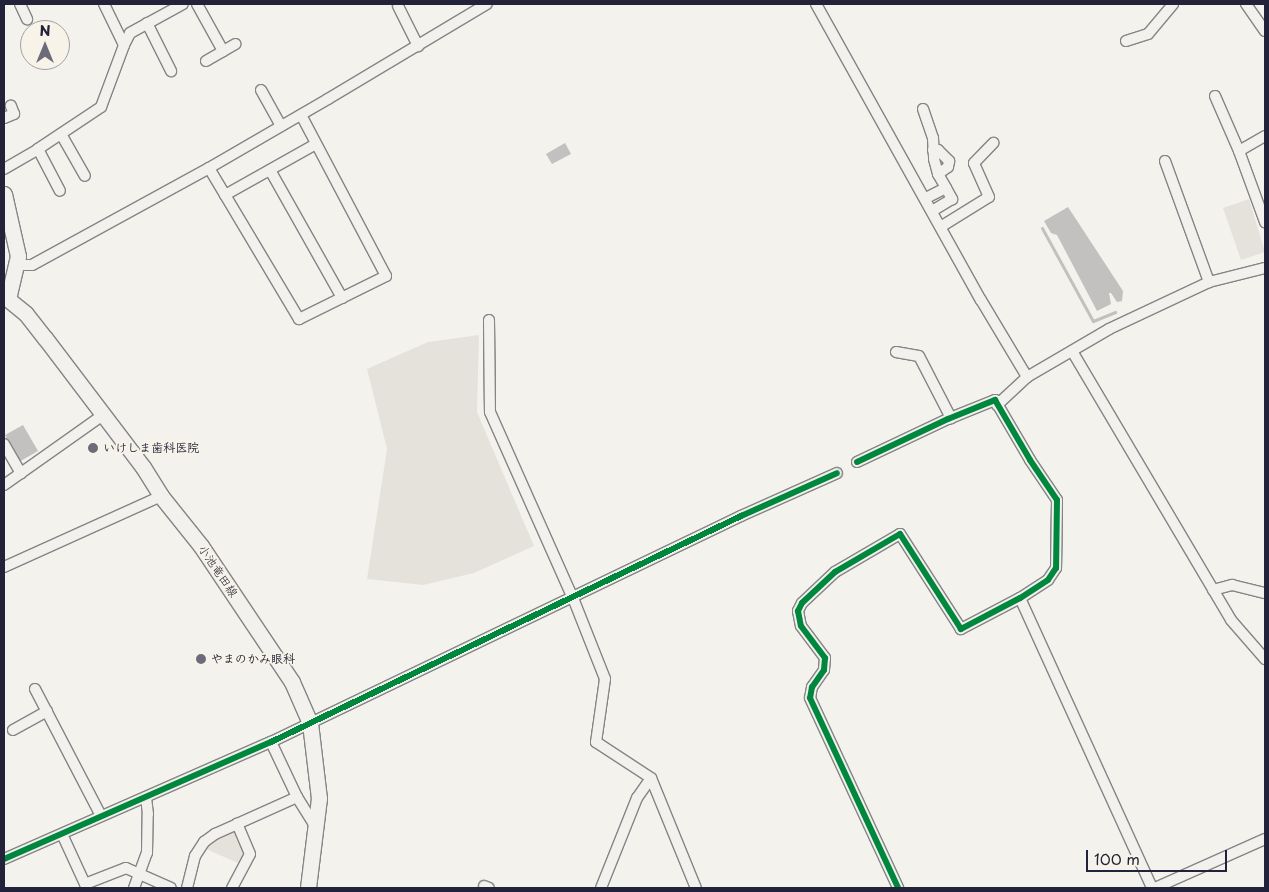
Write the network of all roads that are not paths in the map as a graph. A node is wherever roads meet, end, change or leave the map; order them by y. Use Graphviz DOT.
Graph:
graph roads {
  1 [pos="20,4"];
  2 [pos="183,4"];
  3 [pos="198,4"];
  4 [pos="487,4"];
  5 [pos="816,4"];
  6 [pos="1173,4"];
  7 [pos="1246,4"];
  8 [pos="108,5"];
  9 [pos="398,6"];
  10 [pos="27,19"];
  11 [pos="147,23"];
  12 [pos="1265,31"];
  13 [pos="1126,41"];
  14 [pos="235,44"];
  15 [pos="124,45"];
  16 [pos="418,46"];
  17 [pos="223,51"];
  18 [pos="206,61"];
  19 [pos="171,71"];
  20 [pos="261,90"];
  21 [pos="1215,96"];
  22 [pos="10,106"];
  23 [pos="923,109"];
  24 [pos="301,114"];
  25 [pos="4,118"];
  26 [pos="281,126"];
  27 [pos="61,134"];
  28 [pos="1265,136"];
  29 [pos="993,143"];
  30 [pos="316,144"];
  31 [pos="38,149"];
  32 [pos="1239,151"];
  33 [pos="1165,161"];
  34 [pos="209,168"];
  35 [pos="4,169"];
  36 [pos="270,170"];
  37 [pos="84,176"];
  38 [pos="946,188"];
  39 [pos="60,191"];
  40 [pos="4,194"];
  41 [pos="225,195"];
  42 [pos="926,198"];
  43 [pos="932,211"];
  44 [pos="1265,222"];
  45 [pos="942,226"];
  46 [pos="16,265"];
  47 [pos="1265,268"];
  48 [pos="1209,282"];
  49 [pos="6,298"];
  50 [pos="342,298"];
  51 [pos="489,320"];
  52 [pos="1072,351"];
  53 [pos="896,352"];
  54 [pos="1027,377"];
  55 [pos="997,404"];
  56 [pos="103,414"];
  57 [pos="951,418"];
  58 [pos="4,444"];
  59 [pos="857,462"];
  60 [pos="21,473"];
  61 [pos="837,473"];
  62 [pos="4,485"];
  63 [pos="161,496"];
  64 [pos="4,567"];
  65 [pos="1212,590"];
  66 [pos="1265,593"];
  67 [pos="573,598"];
  68 [pos="1020,598"];
  69 [pos="1265,659"];
  70 [pos="35,689"];
  71 [pos="47,711"];
  72 [pos="310,723"];
  73 [pos="13,730"];
  74 [pos="272,742"];
  75 [pos="651,778"];
  76 [pos="146,796"];
  77 [pos="297,797"];
  78 [pos="101,816"];
  79 [pos="237,824"];
  80 [pos="317,828"];
  81 [pos="62,834"];
  82 [pos="1265,839"];
  83 [pos="4,859"];
  84 [pos="140,875"];
  85 [pos="134,888"];
  86 [pos="171,888"];
  87 [pos="187,888"];
  88 [pos="232,888"];
  89 [pos="308,888"];
  90 [pos="601,888"];
  91 [pos="696,888"];
  92 [pos="898,888"];
  93 [pos="1153,888"];
  1 -- 10 [label="street"];
  2 -- 11 [label="street"];
  3 -- 17 [label="street"];
  4 -- 16 [label="street"];
  5 -- 42 [label="street"];
  6 -- 13 [label="street"];
  7 -- 12 [label="street"];
  8 -- 15 [label="street"];
  9 -- 16 [label="street"];
  11 -- 15 [label="street"];
  11 -- 19 [label="street"];
  14 -- 17 [label="street"];
  15 -- 27 [label="street"];
  16 -- 24 [label="street"];
  17 -- 18 [label="street"];
  20 -- 26 [label="street"];
  21 -- 32 [label="street"];
  22 -- 25 [label="street"];
  23 -- 38 [label="street"];
  24 -- 26 [label="street"];
  24 -- 30 [label="street"];
  26 -- 34 [label="street"];
  27 -- 31 [label="street"];
  27 -- 37 [label="street"];
  28 -- 32 [label="street"];
  29 -- 45 [label="street"];
  30 -- 36 [label="street"];
  30 -- 50 [label="street"];
  31 -- 35 [label="street"];
  31 -- 39 [label="street"];
  32 -- 44 [label="street"];
  33 -- 48 [label="street"];
  34 -- 41 [label="street"];
  34 -- 46 [label="street"];
  36 -- 41 [label="street"];
  36 -- 50 [label="street"];
  38 -- 42 [label="street"];
  38 -- 43 [label="street"];
  40 -- 46 [label="main road, 小池竜田線"];
  41 -- 50 [label="street"];
  42 -- 43 [label="street"];
  43 -- 45 [label="street"];
  45 -- 54 [label="street"];
  46 -- 49 [label="main road, 小池竜田線"];
  47 -- 48 [label="street"];
  48 -- 52 [label="street"];
  49 -- 56 [label="main road, 小池竜田線"];
  51 -- 67 [label="street"];
  52 -- 54 [label="street"];
  52 -- 65 [label="street"];
  53 -- 57 [label="street"];
  54 -- 55 [label="street"];
  55 -- 57 [label="street"];
  55 -- 68 [label="street"];
  56 -- 60 [label="street"];
  56 -- 63 [label="main road, 小池竜田線"];
  57 -- 59 [label="street"];
  58 -- 60 [label="street"];
  60 -- 62 [label="street"];
  61 -- 67 [label="street"];
  63 -- 64 [label="street"];
  63 -- 72 [label="main road, 小池竜田線"];
  65 -- 66 [label="street"];
  65 -- 69 [label="street"];
  67 -- 72 [label="street"];
  67 -- 75 [label="street"];
  68 -- 92 [label="street"];
  68 -- 93 [label="street"];
  70 -- 71 [label="street"];
  71 -- 73 [label="street"];
  71 -- 78 [label="street"];
  72 -- 74 [label="street"];
  72 -- 80 [label="main road, 小池竜田線"];
  74 -- 76 [label="street"];
  74 -- 77 [label="street"];
  75 -- 90 [label="street"];
  75 -- 91 [label="street"];
  76 -- 78 [label="street"];
  76 -- 84 [label="street"];
  77 -- 79 [label="street"];
  77 -- 80 [label="street"];
  78 -- 81 [label="street"];
  79 -- 87 [label="street"];
  79 -- 88 [label="street"];
  80 -- 89 [label="main road, 小池竜田線"];
  81 -- 83 [label="street"];
  81 -- 84 [label="street"];
  82 -- 93 [label="street"];
  84 -- 85 [label="street"];
  84 -- 86 [label="street"];
}
